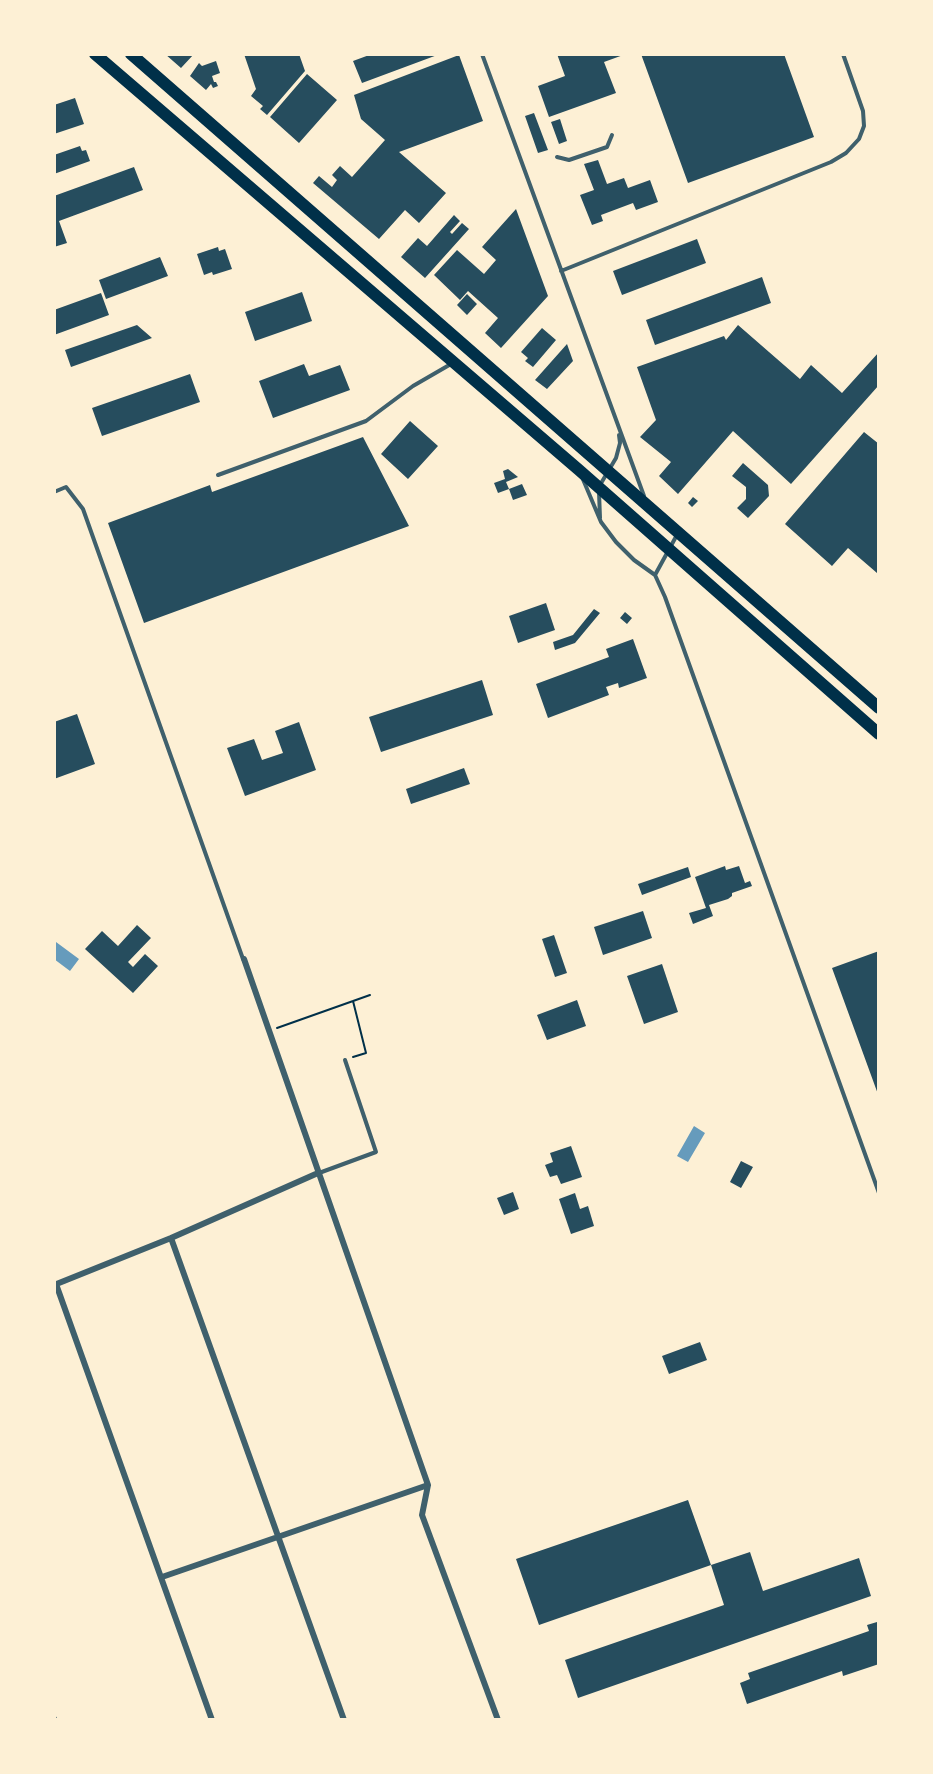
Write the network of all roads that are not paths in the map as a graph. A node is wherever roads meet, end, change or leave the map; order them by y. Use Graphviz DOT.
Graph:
graph roads {
  1 [pos="95,54"];
  2 [pos="131,54"];
  3 [pos="482,54"];
  4 [pos="843,54"];
  5 [pos="612,135"];
  6 [pos="557,157"];
  7 [pos="561,271"];
  8 [pos="454,363"];
  9 [pos="618,428"];
  10 [pos="579,470"];
  11 [pos="607,471"];
  12 [pos="218,476"];
  13 [pos="599,487"];
  14 [pos="54,492"];
  15 [pos="647,506"];
  16 [pos="601,522"];
  17 [pos="678,533"];
  18 [pos="669,549"];
  19 [pos="655,575"];
  20 [pos="879,708"];
  21 [pos="879,734"];
  22 [pos="244,959"];
  23 [pos="345,1060"];
  24 [pos="318,1173"];
  25 [pos="879,1193"];
  26 [pos="171,1238"];
  27 [pos="55,1284"];
  28 [pos="428,1485"];
  29 [pos="279,1536"];
  30 [pos="162,1577"];
  31 [pos="212,1720"];
  32 [pos="344,1720"];
  33 [pos="498,1720"];
  1 -- 8 [label="main road"];
  2 -- 11 [label="main road"];
  3 -- 7 [label="lane"];
  4 -- 7 [label="lane"];
  5 -- 6 [label="lane"];
  7 -- 9 [label="lane"];
  8 -- 10 [label="main road"];
  8 -- 12 [label="lane"];
  9 -- 11 [label="lane"];
  9 -- 15 [label="lane"];
  10 -- 13 [label="main road"];
  10 -- 16 [label="lane"];
  11 -- 13 [label="lane"];
  11 -- 15 [label="main road"];
  13 -- 16 [label="lane"];
  13 -- 18 [label="main road"];
  14 -- 22 [label="lane"];
  15 -- 17 [label="main road"];
  16 -- 19 [label="lane"];
  17 -- 18 [label="lane"];
  17 -- 20 [label="main road"];
  18 -- 19 [label="lane"];
  18 -- 21 [label="main road"];
  19 -- 25 [label="lane"];
  22 -- 24 [label="street"];
  23 -- 24 [label="lane"];
  24 -- 26 [label="street"];
  24 -- 28 [label="street"];
  26 -- 27 [label="street"];
  26 -- 29 [label="street"];
  27 -- 30 [label="street"];
  28 -- 29 [label="street"];
  28 -- 33 [label="street"];
  29 -- 30 [label="street"];
  29 -- 32 [label="street"];
  30 -- 31 [label="street"];
}
